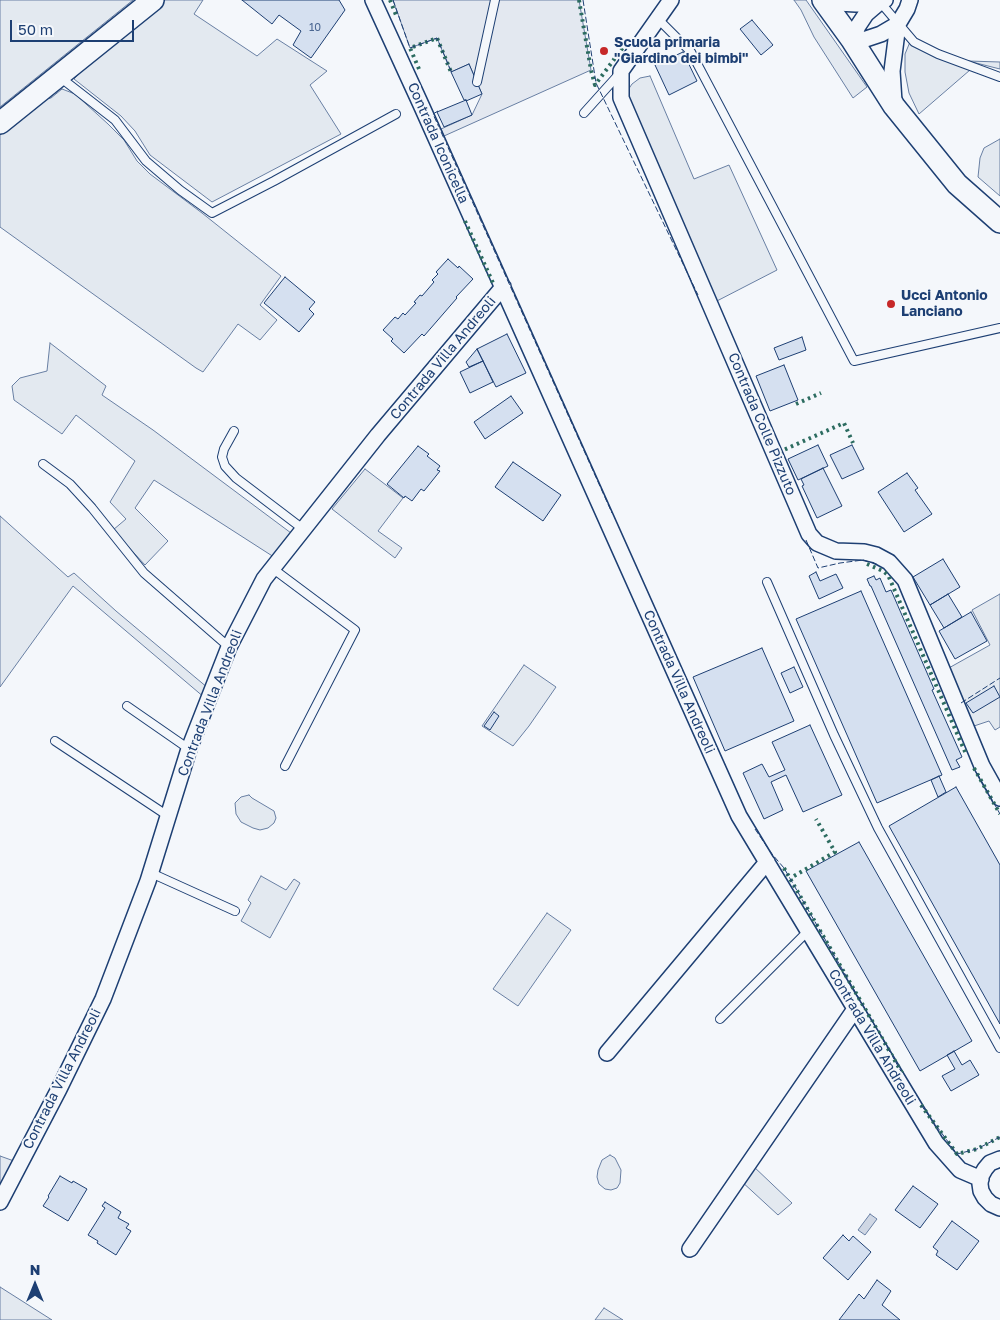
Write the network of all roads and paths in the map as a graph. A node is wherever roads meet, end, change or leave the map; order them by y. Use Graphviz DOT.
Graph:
graph roads {
  1 [pos="153,0"];
  2 [pos="372,0"];
  3 [pos="495,0"];
  4 [pos="671,0"];
  5 [pos="823,0"];
  6 [pos="828,0"];
  7 [pos="910,0"];
  8 [pos="882,1"];
  9 [pos="658,19"];
  10 [pos="898,24"];
  11 [pos="852,40"];
  12 [pos="621,71"];
  13 [pos="59,76"];
  14 [pos="1000,77"];
  15 [pos="477,82"];
  16 [pos="894,106"];
  17 [pos="584,113"];
  18 [pos="396,114"];
  19 [pos="0,123"];
  20 [pos="1000,222"];
  21 [pos="503,287"];
  22 [pos="1000,328"];
  23 [pos="234,431"];
  24 [pos="43,464"];
  25 [pos="303,529"];
  26 [pos="272,568"];
  27 [pos="766,582"];
  28 [pos="229,646"];
  29 [pos="127,706"];
  30 [pos="55,741"];
  31 [pos="189,749"];
  32 [pos="285,766"];
  33 [pos="1000,798"];
  34 [pos="168,816"];
  35 [pos="767,862"];
  36 [pos="151,872"];
  37 [pos="235,910"];
  38 [pos="808,931"];
  39 [pos="855,1009"];
  40 [pos="720,1019"];
  41 [pos="1000,1048"];
  42 [pos="606,1053"];
  43 [pos="1000,1158"];
  44 [pos="981,1179"];
  45 [pos="0,1202"];
  46 [pos="1000,1208"];
  47 [pos="690,1248"];
  1 -- 13 [label="main road"];
  2 -- 21 [label="street, Contrada Iconicella"];
  3 -- 15 [label="lane"];
  4 -- 9 [label="street"];
  5 -- 11 [label="main road"];
  6 -- 8 [label="street"];
  7 -- 10 [label="street"];
  8 -- 10 [label="lane"];
  8 -- 11 [label="street"];
  9 -- 12 [label="street"];
  9 -- 22 [label="lane"];
  10 -- 11 [label="street"];
  10 -- 14 [label="lane"];
  10 -- 16 [label="street"];
  11 -- 16 [label="main road"];
  12 -- 17 [label="lane"];
  12 -- 33 [label="street, Contrada Colle Pizzuto"];
  13 -- 18 [label="lane"];
  13 -- 19 [label="main road"];
  16 -- 20 [label="main road"];
  21 -- 25 [label="street, Contrada Villa Andreoli"];
  21 -- 35 [label="street, Contrada Villa Andreoli"];
  23 -- 25 [label="lane"];
  24 -- 28 [label="lane"];
  25 -- 26 [label="street, Contrada Villa Andreoli"];
  26 -- 28 [label="street, Contrada Villa Andreoli"];
  26 -- 32 [label="lane"];
  27 -- 41 [label="lane"];
  28 -- 31 [label="street, Contrada Villa Andreoli"];
  29 -- 31 [label="lane"];
  30 -- 34 [label="lane"];
  31 -- 34 [label="street, Contrada Villa Andreoli"];
  34 -- 36 [label="street, Contrada Villa Andreoli"];
  35 -- 38 [label="street, Contrada Villa Andreoli"];
  35 -- 42 [label="street"];
  36 -- 37 [label="lane"];
  36 -- 45 [label="street, Contrada Villa Andreoli"];
  38 -- 39 [label="street, Contrada Villa Andreoli"];
  38 -- 40 [label="lane"];
  39 -- 44 [label="street, Contrada Villa Andreoli"];
  39 -- 47 [label="street"];
  43 -- 44 [label="street"];
  44 -- 46 [label="street"];
}
